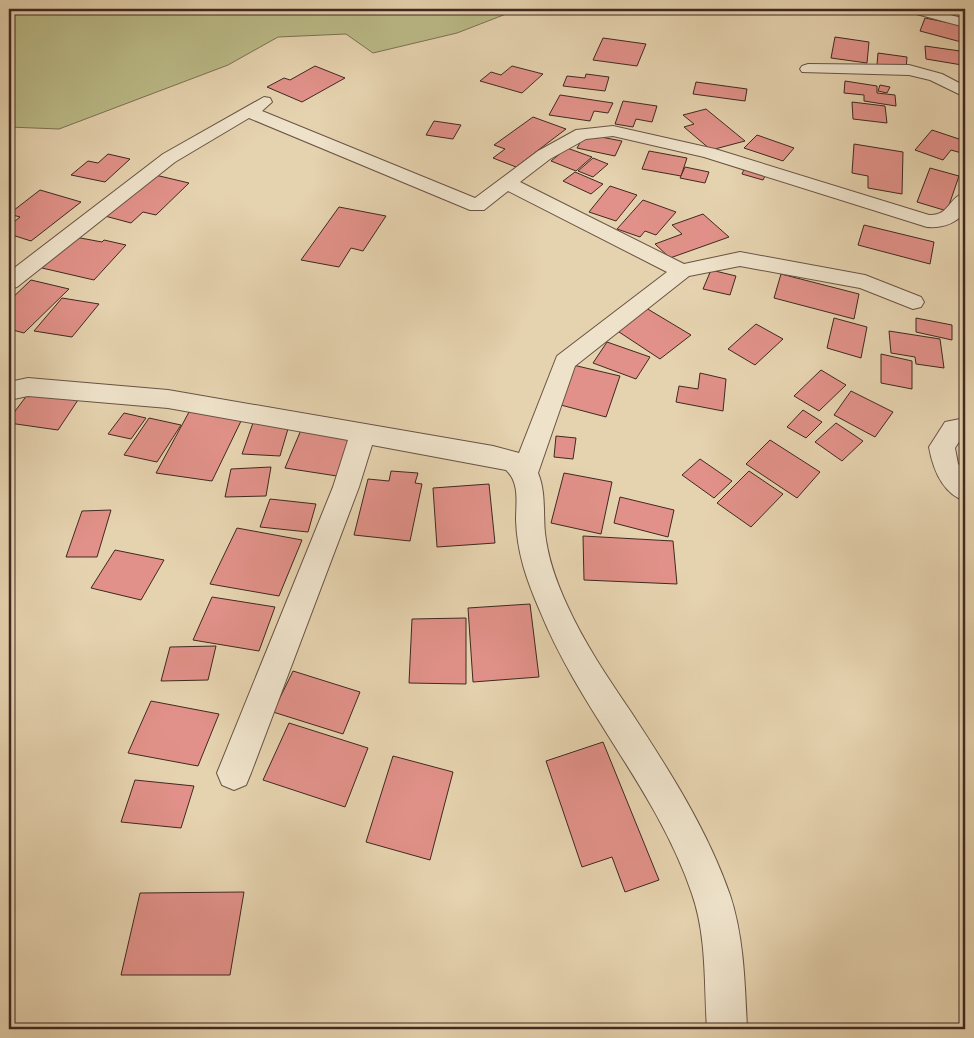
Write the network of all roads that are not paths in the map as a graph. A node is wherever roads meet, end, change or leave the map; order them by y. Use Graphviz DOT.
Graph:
graph roads {
  1 [pos="914,9"];
  2 [pos="965,23"];
  3 [pos="808,69"];
  4 [pos="965,92"];
  5 [pos="266,100"];
  6 [pos="248,111"];
  7 [pos="508,184"];
  8 [pos="965,199"];
  9 [pos="682,271"];
  10 [pos="9,282"];
  11 [pos="913,302"];
  12 [pos="12,384"];
  13 [pos="965,427"];
  14 [pos="363,434"];
  15 [pos="525,474"];
  16 [pos="965,490"];
  17 [pos="234,773"];
  18 [pos="727,1029"];
  1 -- 2 [label="street"];
  3 -- 4 [label="street"];
  5 -- 6 [label="street"];
  6 -- 7 [label="street"];
  6 -- 10 [label="street"];
  7 -- 8 [label="street"];
  7 -- 9 [label="street"];
  9 -- 11 [label="street"];
  9 -- 15 [label="street"];
  12 -- 14 [label="street"];
  13 -- 16 [label="street"];
  14 -- 15 [label="street"];
  14 -- 17 [label="street"];
  15 -- 18 [label="street"];
}
